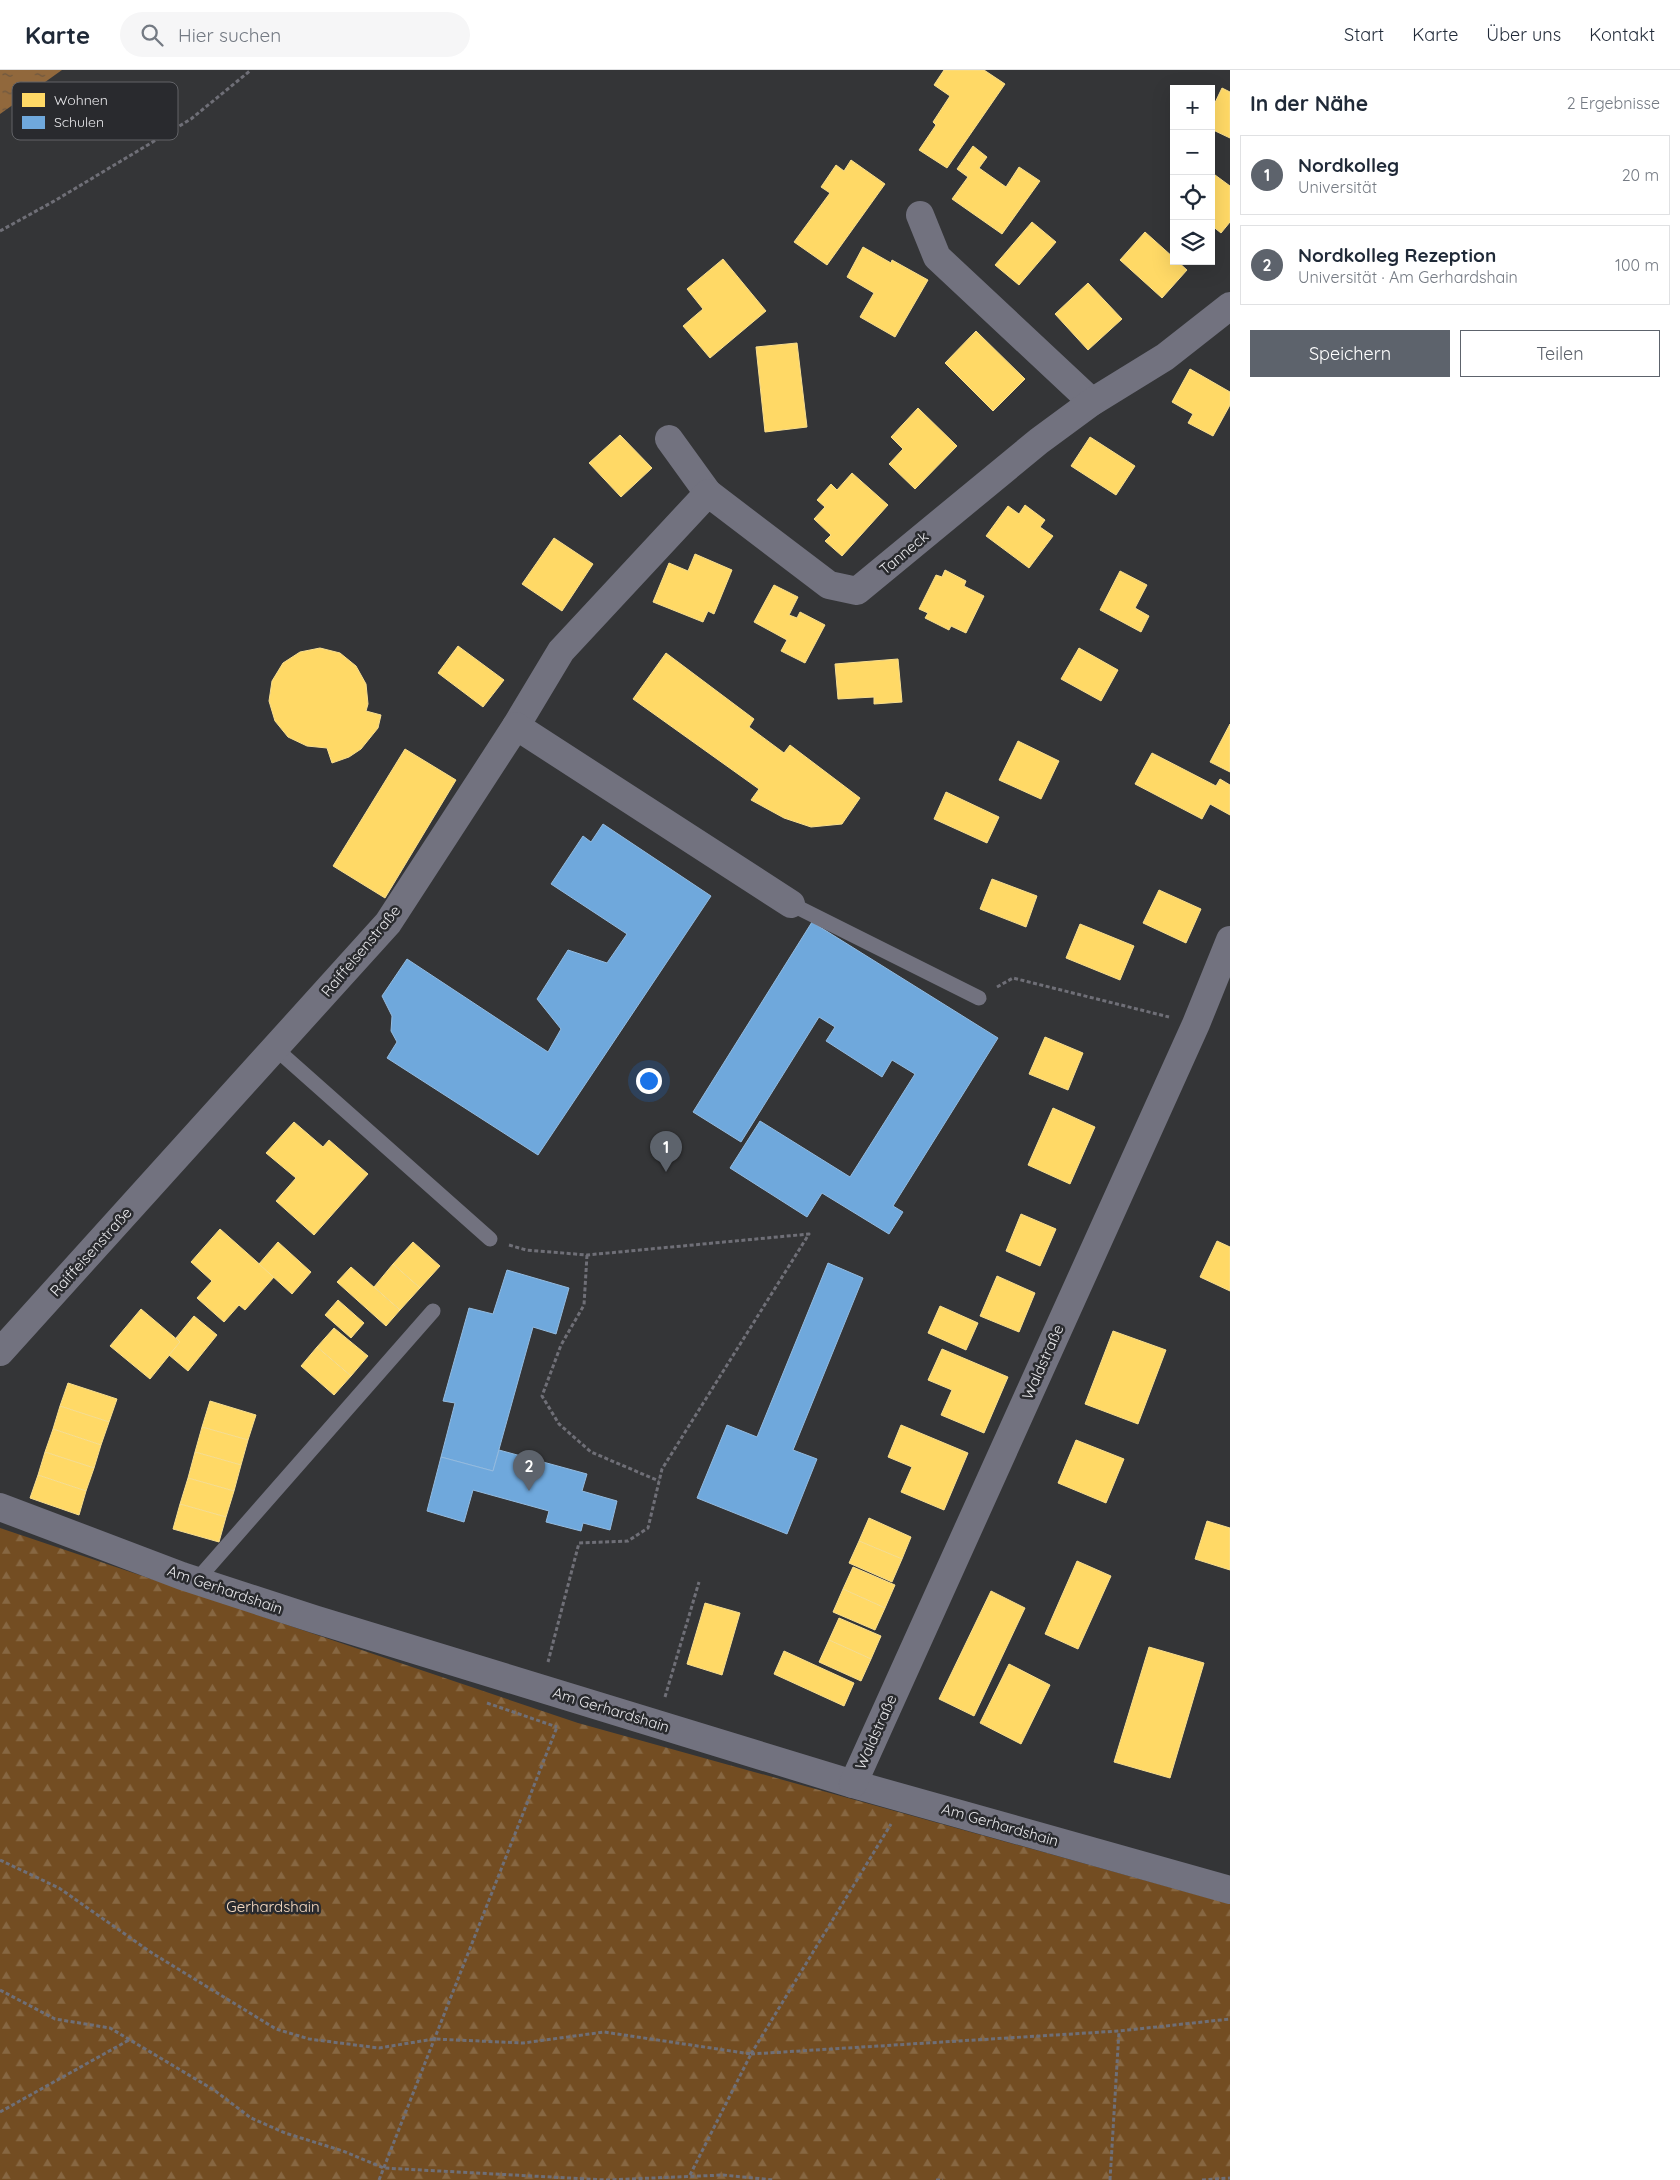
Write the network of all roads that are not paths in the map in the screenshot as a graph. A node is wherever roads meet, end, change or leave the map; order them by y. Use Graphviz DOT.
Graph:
graph roads {
  1 [pos="920,215"];
  2 [pos="1230,306"];
  3 [pos="1092,402"];
  4 [pos="669,439"];
  5 [pos="708,493"];
  6 [pos="516,726"];
  7 [pos="791,904"];
  8 [pos="1230,940"];
  9 [pos="979,998"];
  10 [pos="276,1049"];
  11 [pos="490,1239"];
  12 [pos="433,1311"];
  13 [pos="0,1352"];
  14 [pos="0,1507"];
  15 [pos="196,1581"];
  16 [pos="853,1784"];
  17 [pos="1230,1890"];
  1 -- 3 [label="street"];
  2 -- 3 [label="street, Tanneck"];
  3 -- 5 [label="street, Tanneck"];
  4 -- 5 [label="street, Tanneck"];
  5 -- 6 [label="street"];
  6 -- 7 [label="street"];
  6 -- 10 [label="street, Raiffeisenstraße"];
  7 -- 9 [label="lane"];
  8 -- 16 [label="street, Waldstraße"];
  10 -- 11 [label="lane"];
  10 -- 13 [label="street, Raiffeisenstraße"];
  12 -- 15 [label="lane"];
  14 -- 15 [label="street, Am Gerhardshain"];
  15 -- 16 [label="street, Am Gerhardshain"];
  16 -- 17 [label="street, Am Gerhardshain"];
}
